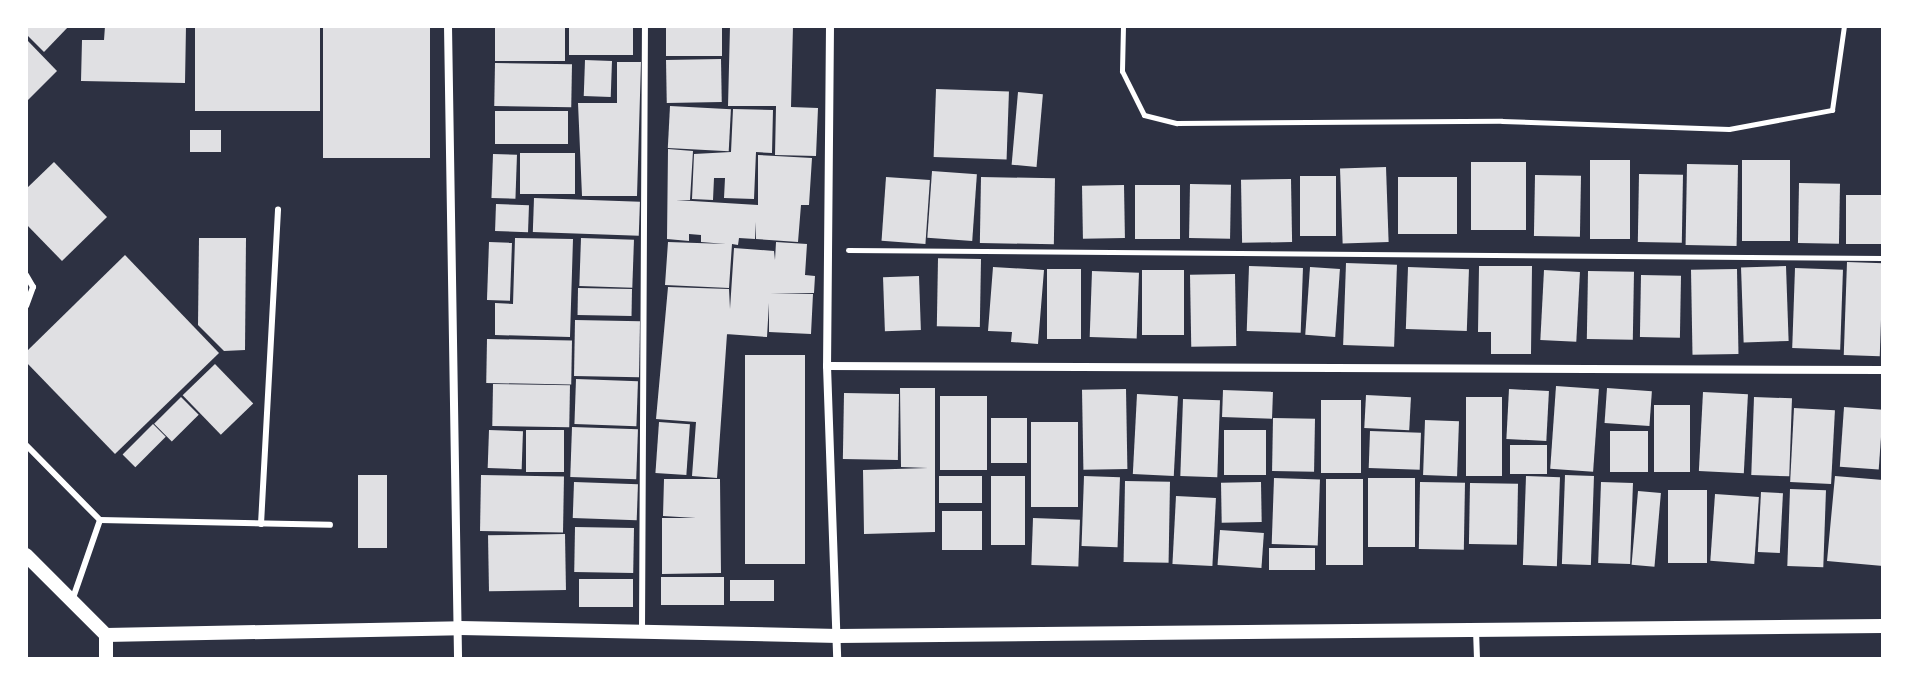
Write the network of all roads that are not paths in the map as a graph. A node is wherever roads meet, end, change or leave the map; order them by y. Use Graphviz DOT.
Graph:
graph roads {
  1 [pos="448,26"];
  2 [pos="645,26"];
  3 [pos="830,26"];
  4 [pos="278,209"];
  5 [pos="26,275"];
  6 [pos="26,306"];
  7 [pos="827,366"];
  8 [pos="1883,370"];
  9 [pos="26,445"];
  10 [pos="100,520"];
  11 [pos="261,524"];
  12 [pos="330,525"];
  13 [pos="26,555"];
  14 [pos="72,601"];
  15 [pos="1883,626"];
  16 [pos="460,628"];
  17 [pos="1476,630"];
  18 [pos="106,635"];
  19 [pos="642,635"];
  20 [pos="838,636"];
  21 [pos="106,659"];
  22 [pos="458,659"];
  23 [pos="837,659"];
  24 [pos="1477,659"];
  1 -- 16 [label="street"];
  2 -- 19 [label="lane"];
  3 -- 7 [label="street"];
  4 -- 11 [label="lane"];
  5 -- 6 [label="lane"];
  7 -- 8 [label="street"];
  7 -- 20 [label="street"];
  9 -- 10 [label="lane"];
  10 -- 11 [label="lane"];
  10 -- 14 [label="lane"];
  11 -- 12 [label="lane"];
  13 -- 14 [label="street"];
  14 -- 18 [label="street"];
  15 -- 17 [label="street"];
  16 -- 18 [label="street"];
  16 -- 19 [label="street"];
  16 -- 22 [label="street"];
  17 -- 20 [label="street"];
  17 -- 24 [label="lane"];
  18 -- 21 [label="street"];
  19 -- 20 [label="street"];
  20 -- 23 [label="street"];
}
